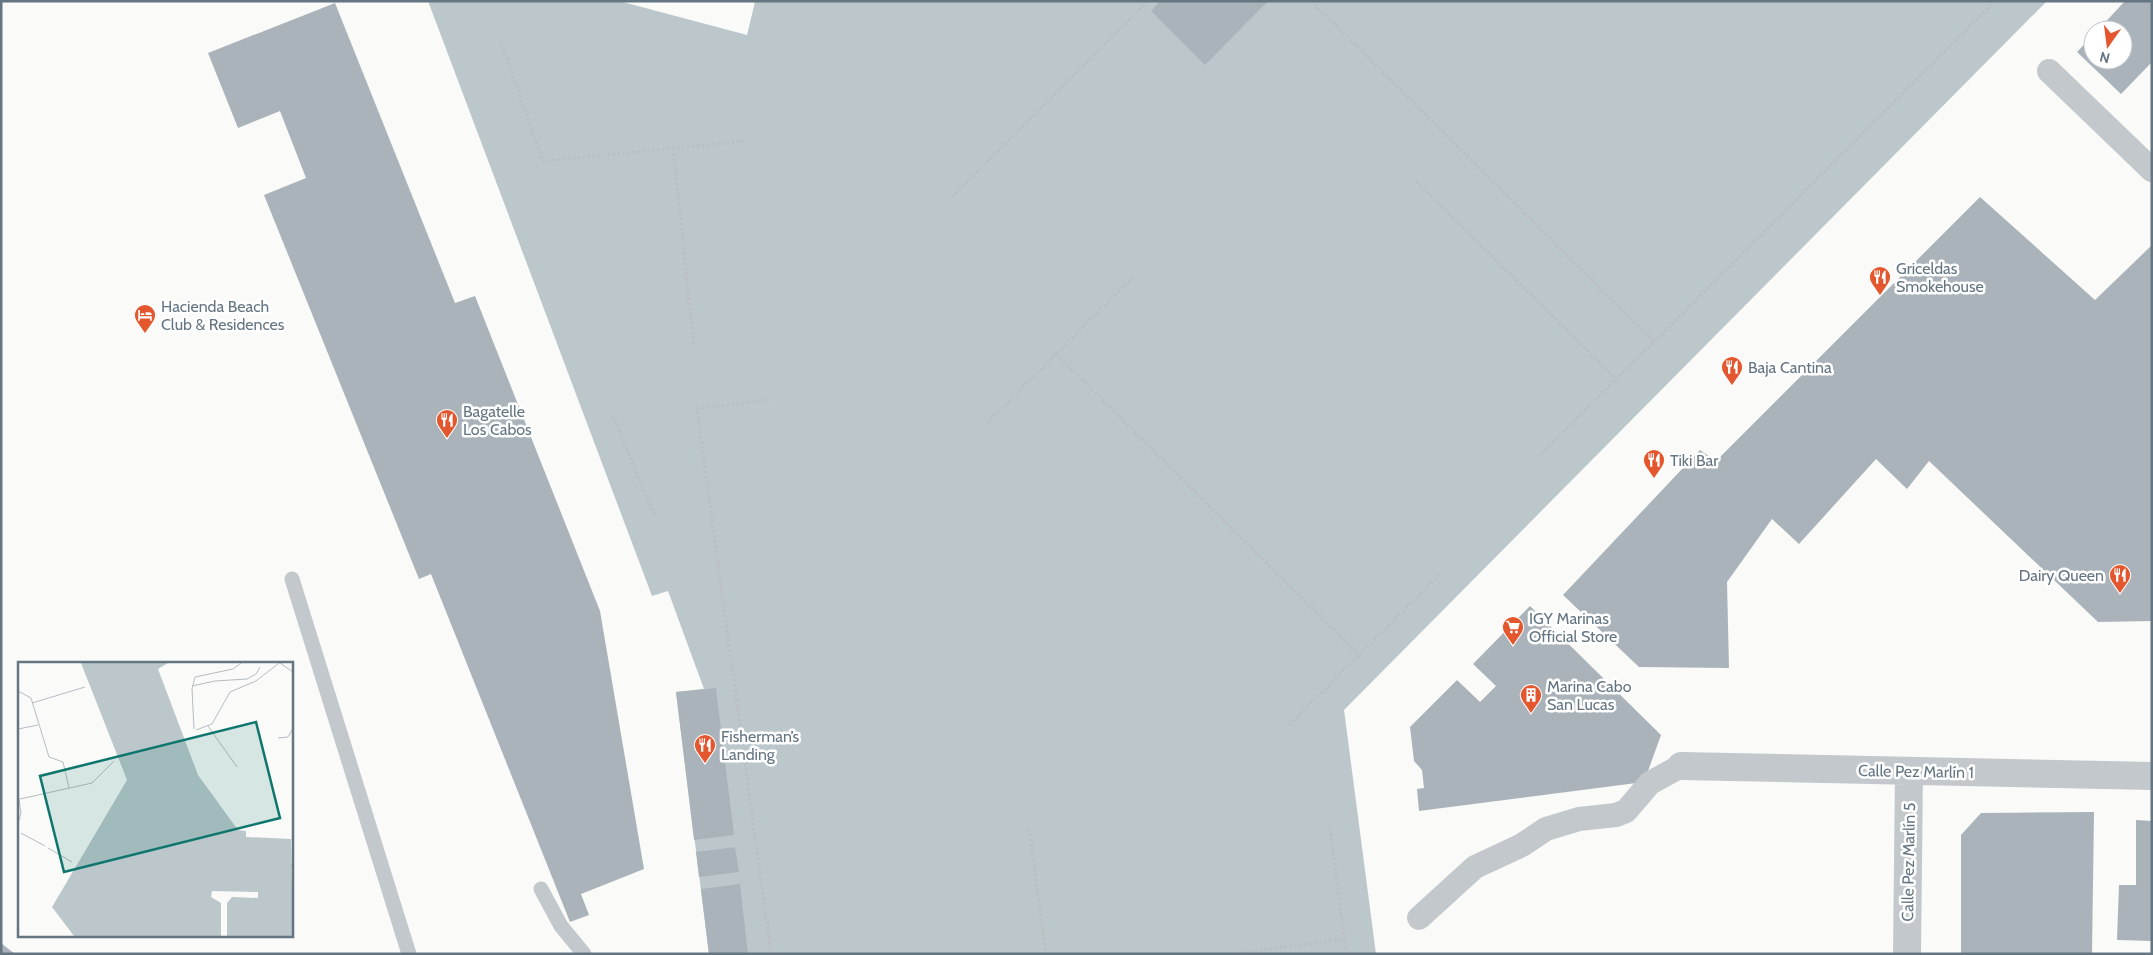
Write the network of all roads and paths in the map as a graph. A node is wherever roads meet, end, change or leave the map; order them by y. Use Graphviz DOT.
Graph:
graph roads {
  1 [pos="1148,1"];
  2 [pos="1311,1"];
  3 [pos="1995,1"];
  4 [pos="501,43"];
  5 [pos="2049,71"];
  6 [pos="746,140"];
  7 [pos="672,148"];
  8 [pos="2152,170"];
  9 [pos="1414,180"];
  10 [pos="948,201"];
  11 [pos="1133,277"];
  12 [pos="1654,342"];
  13 [pos="694,346"];
  14 [pos="1056,354"];
  15 [pos="1616,379"];
  16 [pos="772,399"];
  17 [pos="613,416"];
  18 [pos="987,423"];
  19 [pos="1538,457"];
  20 [pos="655,517"];
  21 [pos="1440,574"];
  22 [pos="292,579"];
  23 [pos="1359,655"];
  24 [pos="1289,725"];
  25 [pos="1680,766"];
  26 [pos="1909,770"];
  27 [pos="2152,776"];
  28 [pos="1330,828"];
  29 [pos="1029,829"];
  30 [pos="541,889"];
  31 [pos="1419,918"];
  32 [pos="1345,939"];
  33 [pos="409,954"];
  34 [pos="584,954"];
  35 [pos="771,954"];
  36 [pos="1046,954"];
  37 [pos="1230,954"];
  38 [pos="1346,954"];
  39 [pos="1907,954"];
  1 -- 10 [label="path"];
  2 -- 12 [label="path"];
  3 -- 12 [label="path"];
  4 -- 7 [label="path"];
  5 -- 8 [label="street"];
  6 -- 7 [label="path"];
  7 -- 13 [label="path"];
  9 -- 15 [label="path"];
  11 -- 14 [label="path"];
  12 -- 15 [label="path"];
  14 -- 18 [label="path"];
  14 -- 23 [label="path"];
  15 -- 19 [label="path"];
  16 -- 35 [label="path"];
  17 -- 20 [label="path"];
  21 -- 23 [label="path"];
  22 -- 33 [label="lane"];
  23 -- 24 [label="path"];
  25 -- 26 [label="street, Calle Pez Marlín 1"];
  25 -- 31 [label="street"];
  26 -- 27 [label="street, Calle Pez Marlín 1"];
  26 -- 39 [label="street, Calle Pez Marlín 5"];
  28 -- 32 [label="path"];
  29 -- 36 [label="path"];
  30 -- 34 [label="lane"];
  32 -- 37 [label="path"];
  32 -- 38 [label="path"];
}
